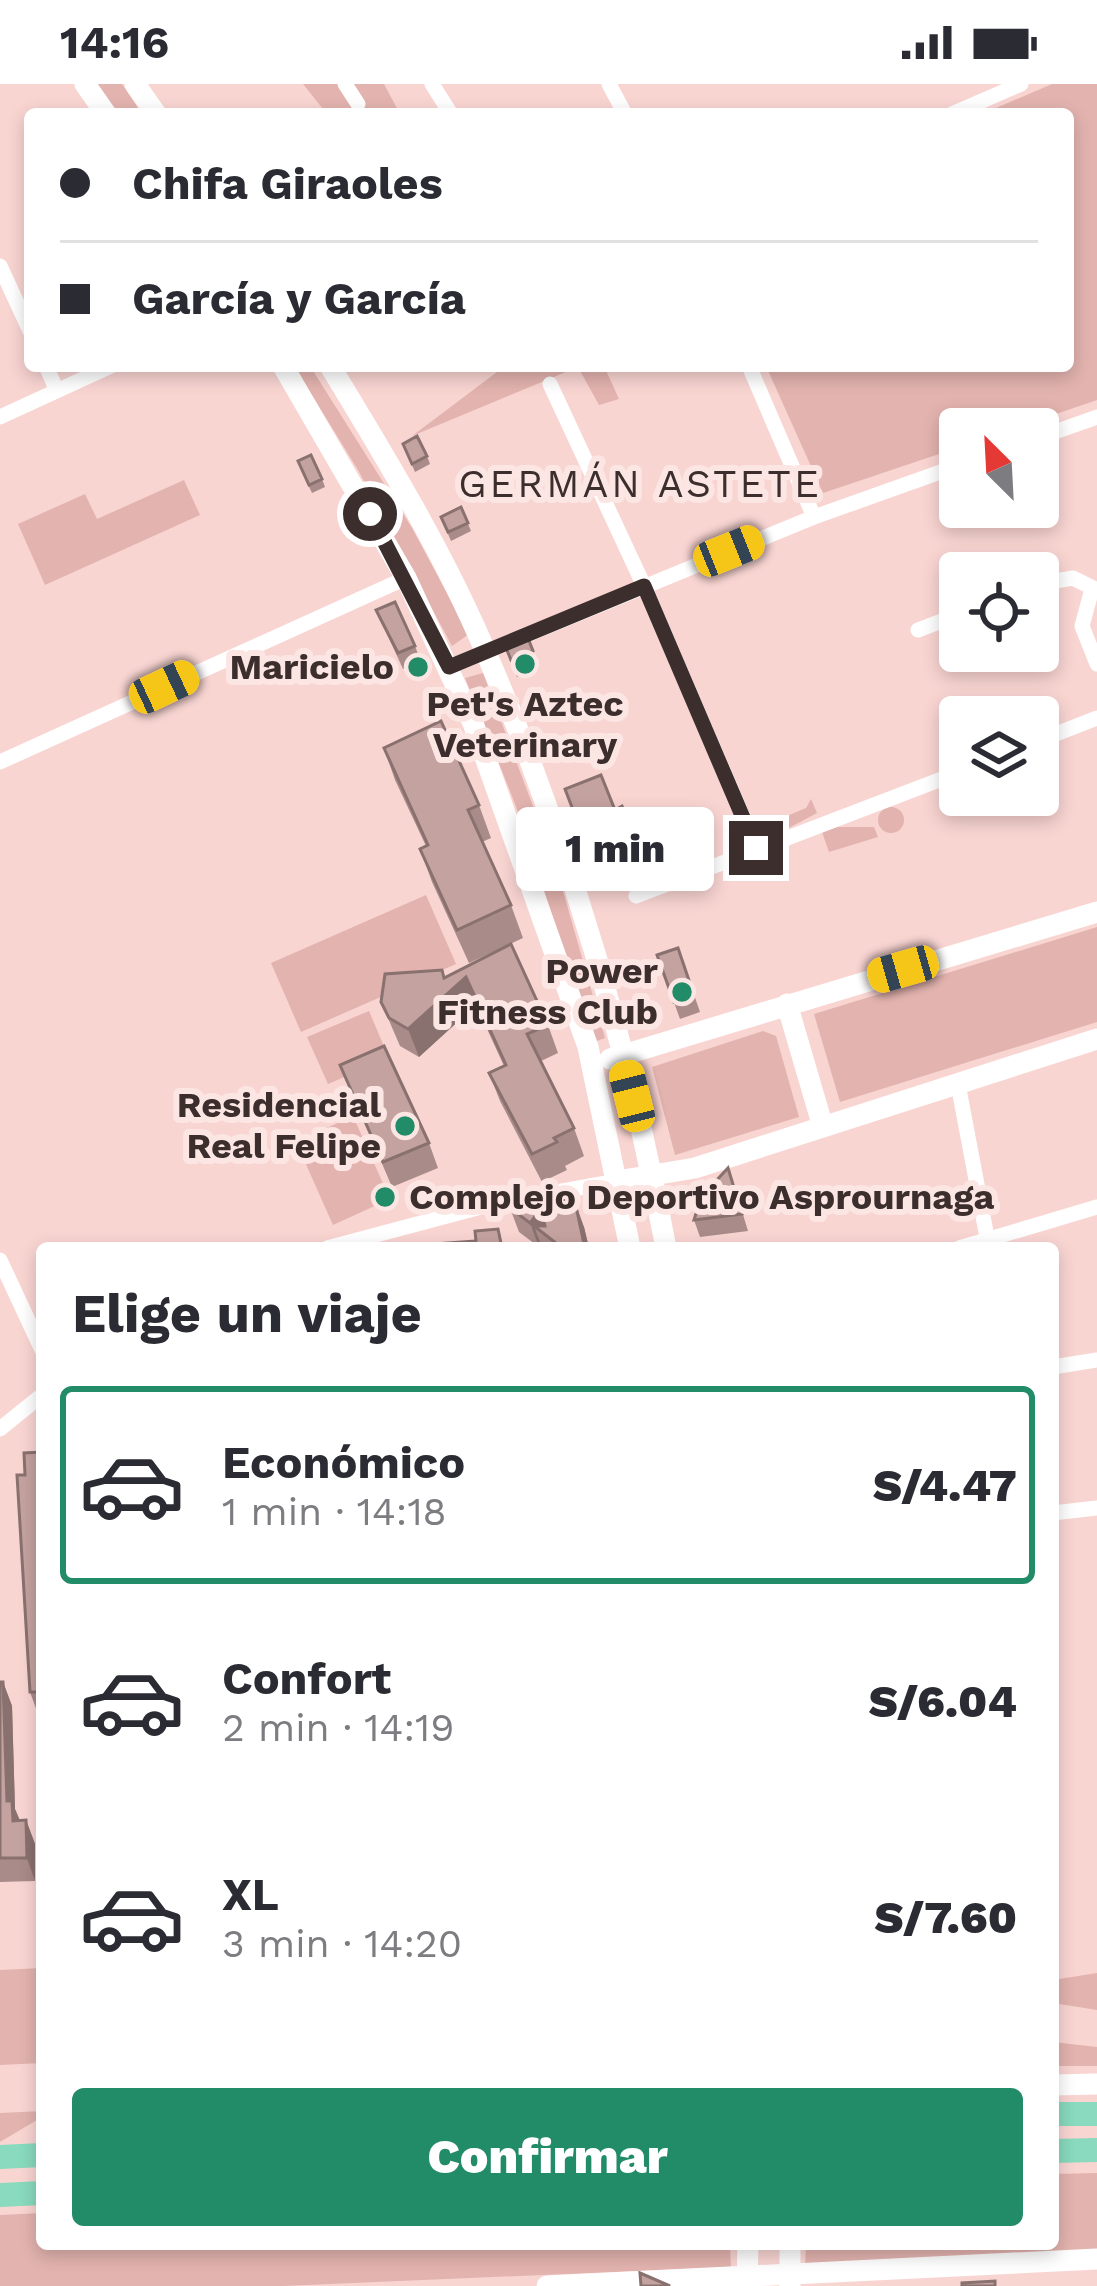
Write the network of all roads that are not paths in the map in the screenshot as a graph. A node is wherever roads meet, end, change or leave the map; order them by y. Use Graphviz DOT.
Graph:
graph roads {
  1 [pos="345,84"];
  2 [pos="1021,84"];
  3 [pos="358,104"];
  4 [pos="966,108"];
  5 [pos="1,271"];
  6 [pos="24,319"];
  7 [pos="49,372"];
  8 [pos="98,372"];
  9 [pos="287,372"];
  10 [pos="333,372"];
  11 [pos="752,372"];
  12 [pos="550,384"];
  13 [pos="57,391"];
  14 [pos="0,417"];
  15 [pos="1096,423"];
  16 [pos="1059,433"];
  17 [pos="939,472"];
  18 [pos="814,517"];
  19 [pos="406,578"];
  20 [pos="1059,580"];
  21 [pos="644,586"];
  22 [pos="1095,590"];
  23 [pos="939,622"];
  24 [pos="918,630"];
  25 [pos="486,652"];
  26 [pos="1097,664"];
  27 [pos="449,667"];
  28 [pos="1097,718"];
  29 [pos="1059,733"];
  30 [pos="0,762"];
  31 [pos="939,780"];
  32 [pos="756,848"];
  33 [pos="636,896"];
  34 [pos="1097,912"];
  35 [pos="787,1004"];
  36 [pos="1097,1039"];
  37 [pos="621,1056"];
  38 [pos="592,1064"];
  39 [pos="958,1084"];
  40 [pos="823,1127"];
  41 [pos="652,1176"];
  42 [pos="616,1181"];
  43 [pos="1097,1208"];
  44 [pos="350,1242"];
  45 [pos="629,1242"];
  46 [pos="665,1242"];
  47 [pos="987,1242"];
  48 [pos="997,1242"];
  49 [pos="0,1260"];
  50 [pos="36,1337"];
  51 [pos="1097,1360"];
  52 [pos="1059,1366"];
  53 [pos="36,1400"];
  54 [pos="0,1429"];
  55 [pos="1097,1508"];
  56 [pos="1059,1512"];
  57 [pos="1097,2084"];
  58 [pos="1059,2085"];
  59 [pos="1059,2114"];
  60 [pos="1097,2114"];
  61 [pos="1097,2150"];
  62 [pos="1059,2151"];
  63 [pos="36,2155"];
  64 [pos="0,2157"];
  65 [pos="36,2193"];
  66 [pos="0,2195"];
  67 [pos="748,2250"];
  68 [pos="790,2250"];
  69 [pos="1097,2258"];
  70 [pos="884,2272"];
  71 [pos="942,2278"];
  72 [pos="790,2281"];
  73 [pos="747,2282"];
  74 [pos="598,2284"];
  75 [pos="646,2284"];
  76 [pos="547,2286"];
  77 [pos="854,2286"];
  1 -- 3 [label="street"];
  2 -- 4 [label="street"];
  5 -- 6 [label="street"];
  7 -- 13 [label="street"];
  8 -- 13 [label="street"];
  9 -- 19 [label="main road"];
  10 -- 25 [label="main road"];
  11 -- 18 [label="street"];
  12 -- 21 [label="street"];
  13 -- 14 [label="street"];
  15 -- 16 [label="street"];
  17 -- 18 [label="street"];
  18 -- 21 [label="street"];
  19 -- 27 [label="main road"];
  19 -- 30 [label="street"];
  20 -- 22 [label="street"];
  21 -- 25 [label="street"];
  21 -- 32 [label="street"];
  22 -- 26 [label="street"];
  23 -- 24 [label="street"];
  25 -- 27 [label="street"];
  25 -- 37 [label="main road"];
  27 -- 38 [label="main road"];
  28 -- 29 [label="street"];
  31 -- 32 [label="street"];
  32 -- 33 [label="street"];
  34 -- 35 [label="main road"];
  35 -- 37 [label="main road"];
  35 -- 40 [label="main road"];
  36 -- 39 [label="main road"];
  37 -- 38 [label="main road"];
  37 -- 41 [label="main road"];
  38 -- 42 [label="main road"];
  39 -- 40 [label="main road"];
  39 -- 47 [label="street"];
  40 -- 41 [label="main road"];
  41 -- 42 [label="main road"];
  41 -- 46 [label="main road"];
  42 -- 44 [label="street"];
  42 -- 45 [label="main road"];
  43 -- 48 [label="street"];
  49 -- 50 [label="street"];
  51 -- 52 [label="street"];
  53 -- 54 [label="street"];
  55 -- 56 [label="street"];
  57 -- 58 [label="main road"];
  59 -- 60 [label="main road"];
  61 -- 62 [label="main road"];
  63 -- 64 [label="main road"];
  65 -- 66 [label="main road"];
  67 -- 73 [label="main road"];
  68 -- 72 [label="main road"];
  69 -- 71 [label="main road"];
  70 -- 71 [label="main road"];
  70 -- 72 [label="main road"];
  70 -- 77 [label="main road"];
  72 -- 73 [label="main road"];
  73 -- 75 [label="main road"];
  74 -- 75 [label="main road"];
  74 -- 76 [label="main road"];
}
